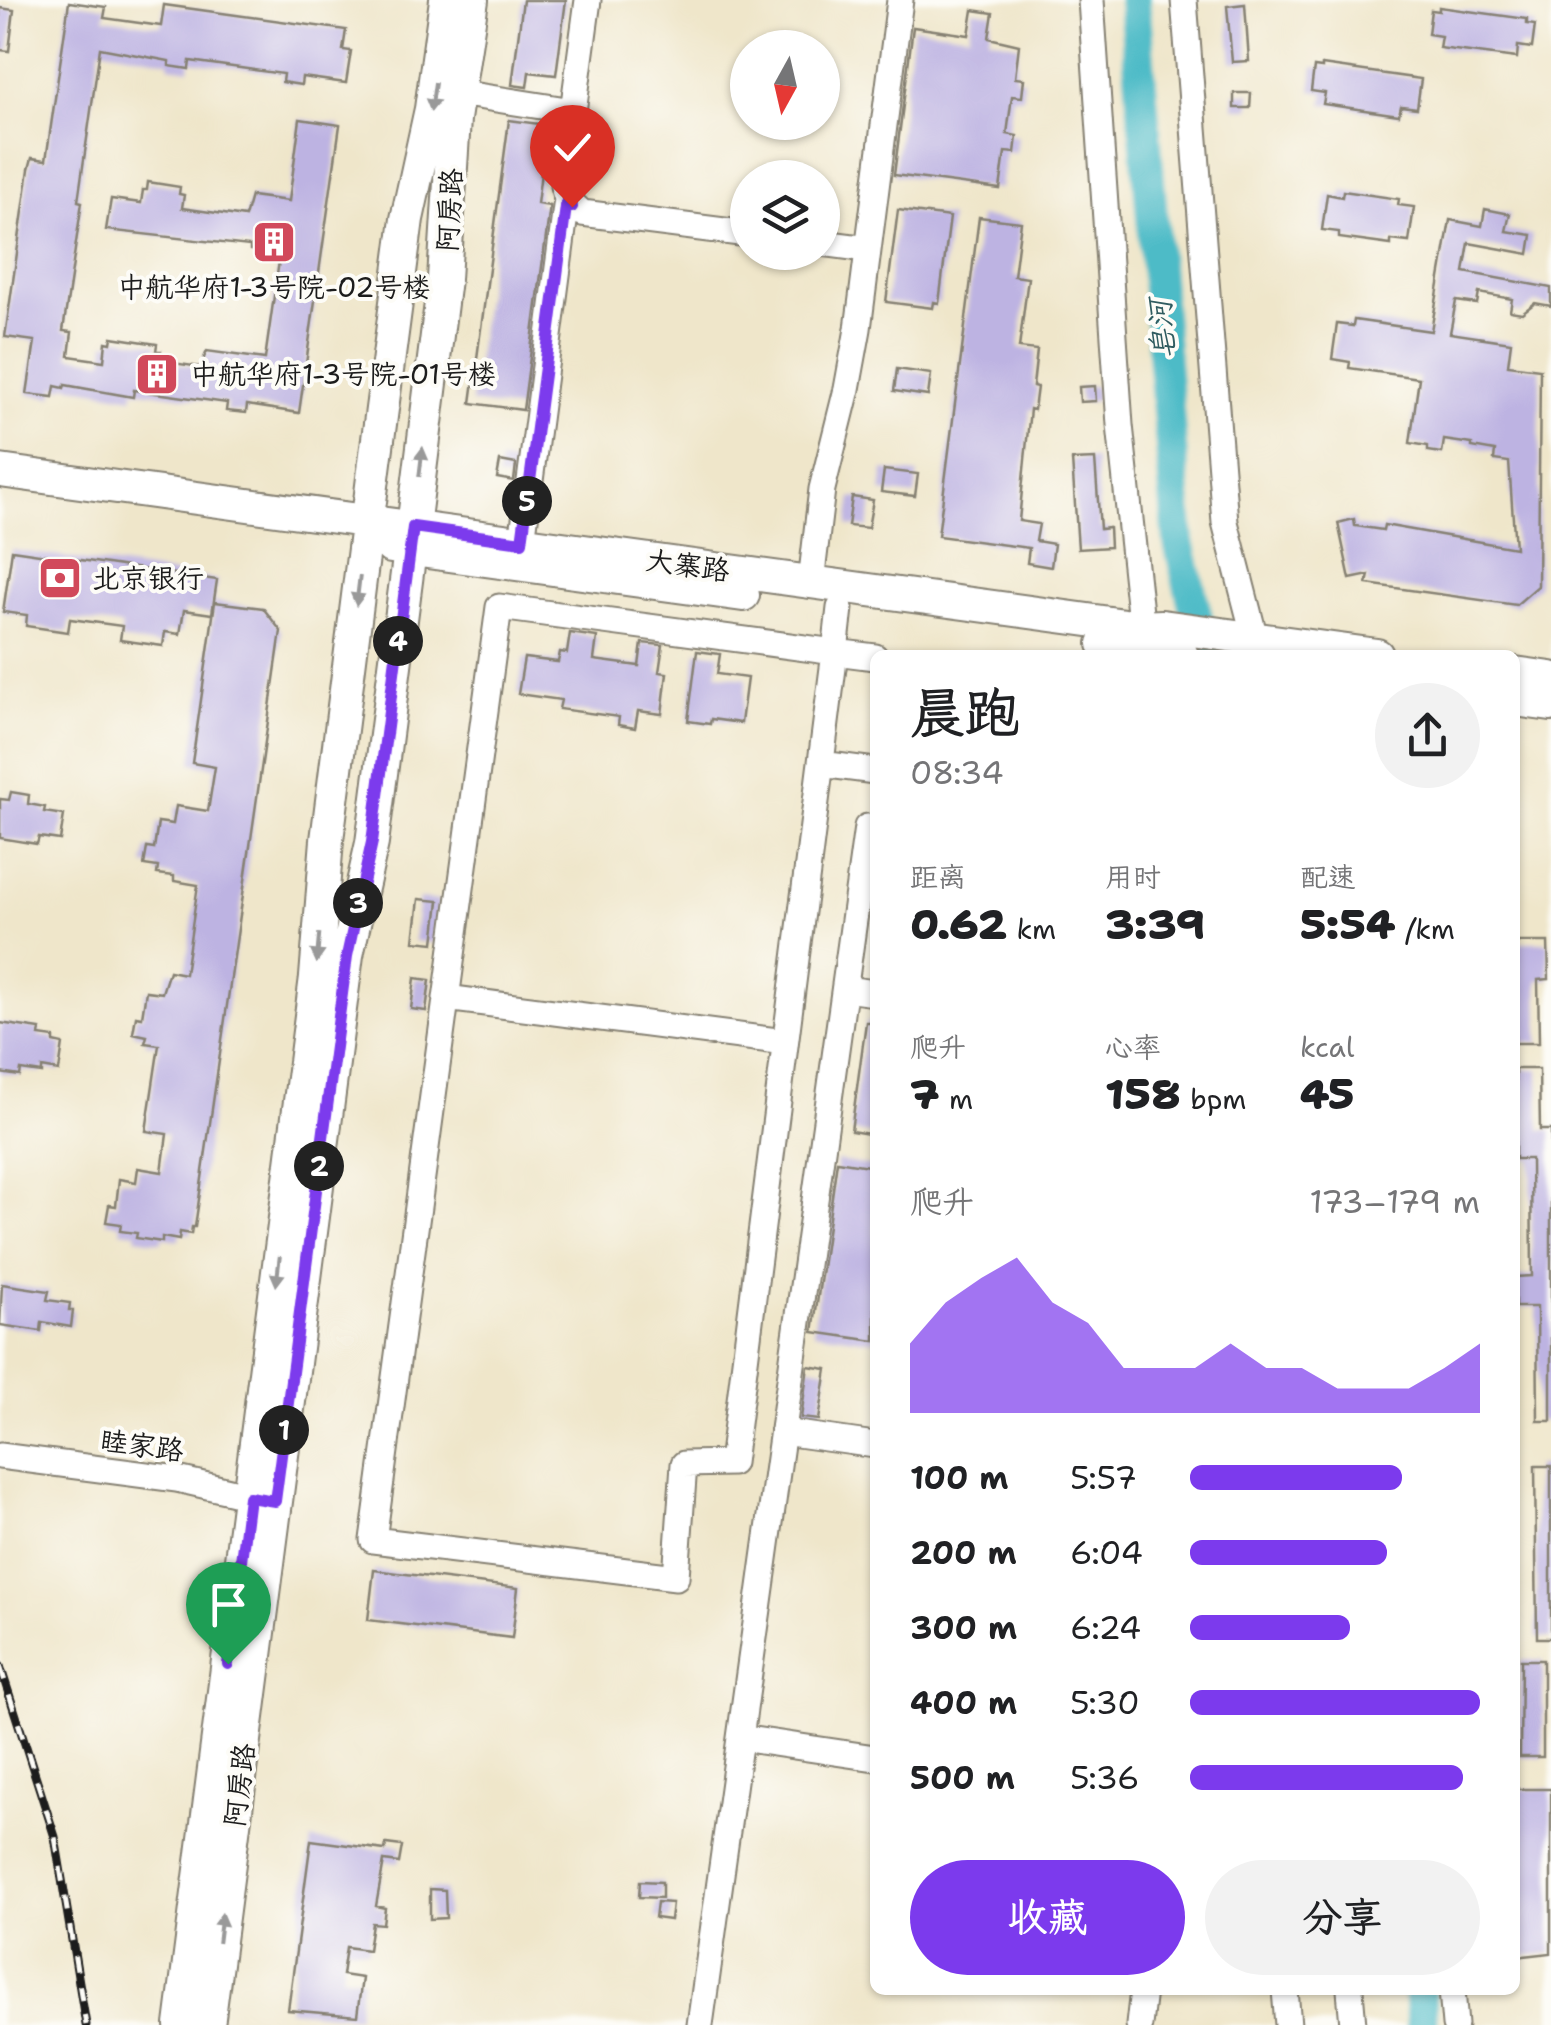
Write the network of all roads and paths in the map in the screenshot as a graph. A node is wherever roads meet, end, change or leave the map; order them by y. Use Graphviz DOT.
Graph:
graph roads {
  1 [pos="446,0"];
  2 [pos="472,0"];
  3 [pos="588,0"];
  4 [pos="900,0"];
  5 [pos="1092,0"];
  6 [pos="1184,0"];
  7 [pos="458,94"];
  8 [pos="574,110"];
  9 [pos="567,199"];
  10 [pos="730,232"];
  11 [pos="840,245"];
  12 [pos="868,248"];
  13 [pos="0,471"];
  14 [pos="0,491"];
  15 [pos="365,533"];
  16 [pos="411,538"];
  17 [pos="522,542"];
  18 [pos="811,582"];
  19 [pos="840,608"];
  20 [pos="1247,643"];
  21 [pos="1157,644"];
  22 [pos="1323,650"];
  23 [pos="835,652"];
  24 [pos="870,657"];
  25 [pos="1520,674"];
  26 [pos="1551,678"];
  27 [pos="1520,701"];
  28 [pos="1551,705"];
  29 [pos="341,727"];
  30 [pos="386,733"];
  31 [pos="820,764"];
  32 [pos="870,770"];
  33 [pos="867,827"];
  34 [pos="845,989"];
  35 [pos="870,992"];
  36 [pos="446,998"];
  37 [pos="786,1042"];
  38 [pos="783,1432"];
  39 [pos="870,1444"];
  40 [pos="0,1456"];
  41 [pos="262,1499"];
  42 [pos="740,1738"];
  43 [pos="870,1757"];
  44 [pos="1142,1995"];
  45 [pos="1285,1995"];
  46 [pos="1350,1995"];
  47 [pos="1452,1995"];
  48 [pos="181,2025"];
  49 [pos="208,2025"];
  50 [pos="700,2025"];
  51 [pos="1139,2025"];
  52 [pos="1288,2025"];
  53 [pos="1353,2025"];
  54 [pos="1455,2025"];
  1 -- 15 [label="main road, 阿房路, one-way"];
  2 -- 7 [label="main road, 阿房路"];
  3 -- 8 [label="street"];
  4 -- 12 [label="street"];
  5 -- 21 [label="street"];
  6 -- 20 [label="street"];
  7 -- 8 [label="street"];
  16 -- 7 [label="main road, 阿房路, one-way"];
  8 -- 9 [label="street"];
  9 -- 10 [label="street"];
  9 -- 17 [label="street"];
  11 -- 12 [label="street"];
  12 -- 18 [label="street"];
  13 -- 15 [label="main road, 大寨路"];
  14 -- 15 [label="main road, 大寨路"];
  15 -- 16 [label="main road, 大寨路"];
  15 -- 29 [label="main road, 阿房路, one-way"];
  16 -- 17 [label="main road, 大寨路"];
  16 -- 19 [label="main road, 大寨路"];
  16 -- 30 [label="main road, 阿房路"];
  17 -- 18 [label="main road, 大寨路"];
  18 -- 21 [label="main road, 大寨路"];
  19 -- 21 [label="main road, 大寨路"];
  19 -- 23 [label="street"];
  20 -- 21 [label="main road, 大寨路"];
  20 -- 22 [label="main road, 大寨路"];
  23 -- 24 [label="street"];
  23 -- 31 [label="street"];
  23 -- 36 [label="street"];
  25 -- 26 [label="main road"];
  27 -- 28 [label="main road"];
  29 -- 30 [label="main road"];
  29 -- 41 [label="main road, 阿房路, one-way"];
  30 -- 41 [label="main road, 阿房路"];
  31 -- 32 [label="street"];
  31 -- 37 [label="street"];
  33 -- 34 [label="street"];
  34 -- 35 [label="street"];
  34 -- 38 [label="street"];
  36 -- 37 [label="street"];
  36 -- 37 [label="street"];
  38 -- 39 [label="street"];
  38 -- 42 [label="street"];
  40 -- 41 [label="street, 睦家路"];
  41 -- 48 [label="main road, 阿房路"];
  49 -- 41 [label="main road, 阿房路, one-way"];
  42 -- 43 [label="street"];
  42 -- 50 [label="street"];
  44 -- 51 [label="street"];
  45 -- 52 [label="street"];
  46 -- 53 [label="street"];
  47 -- 54 [label="street"];
}
